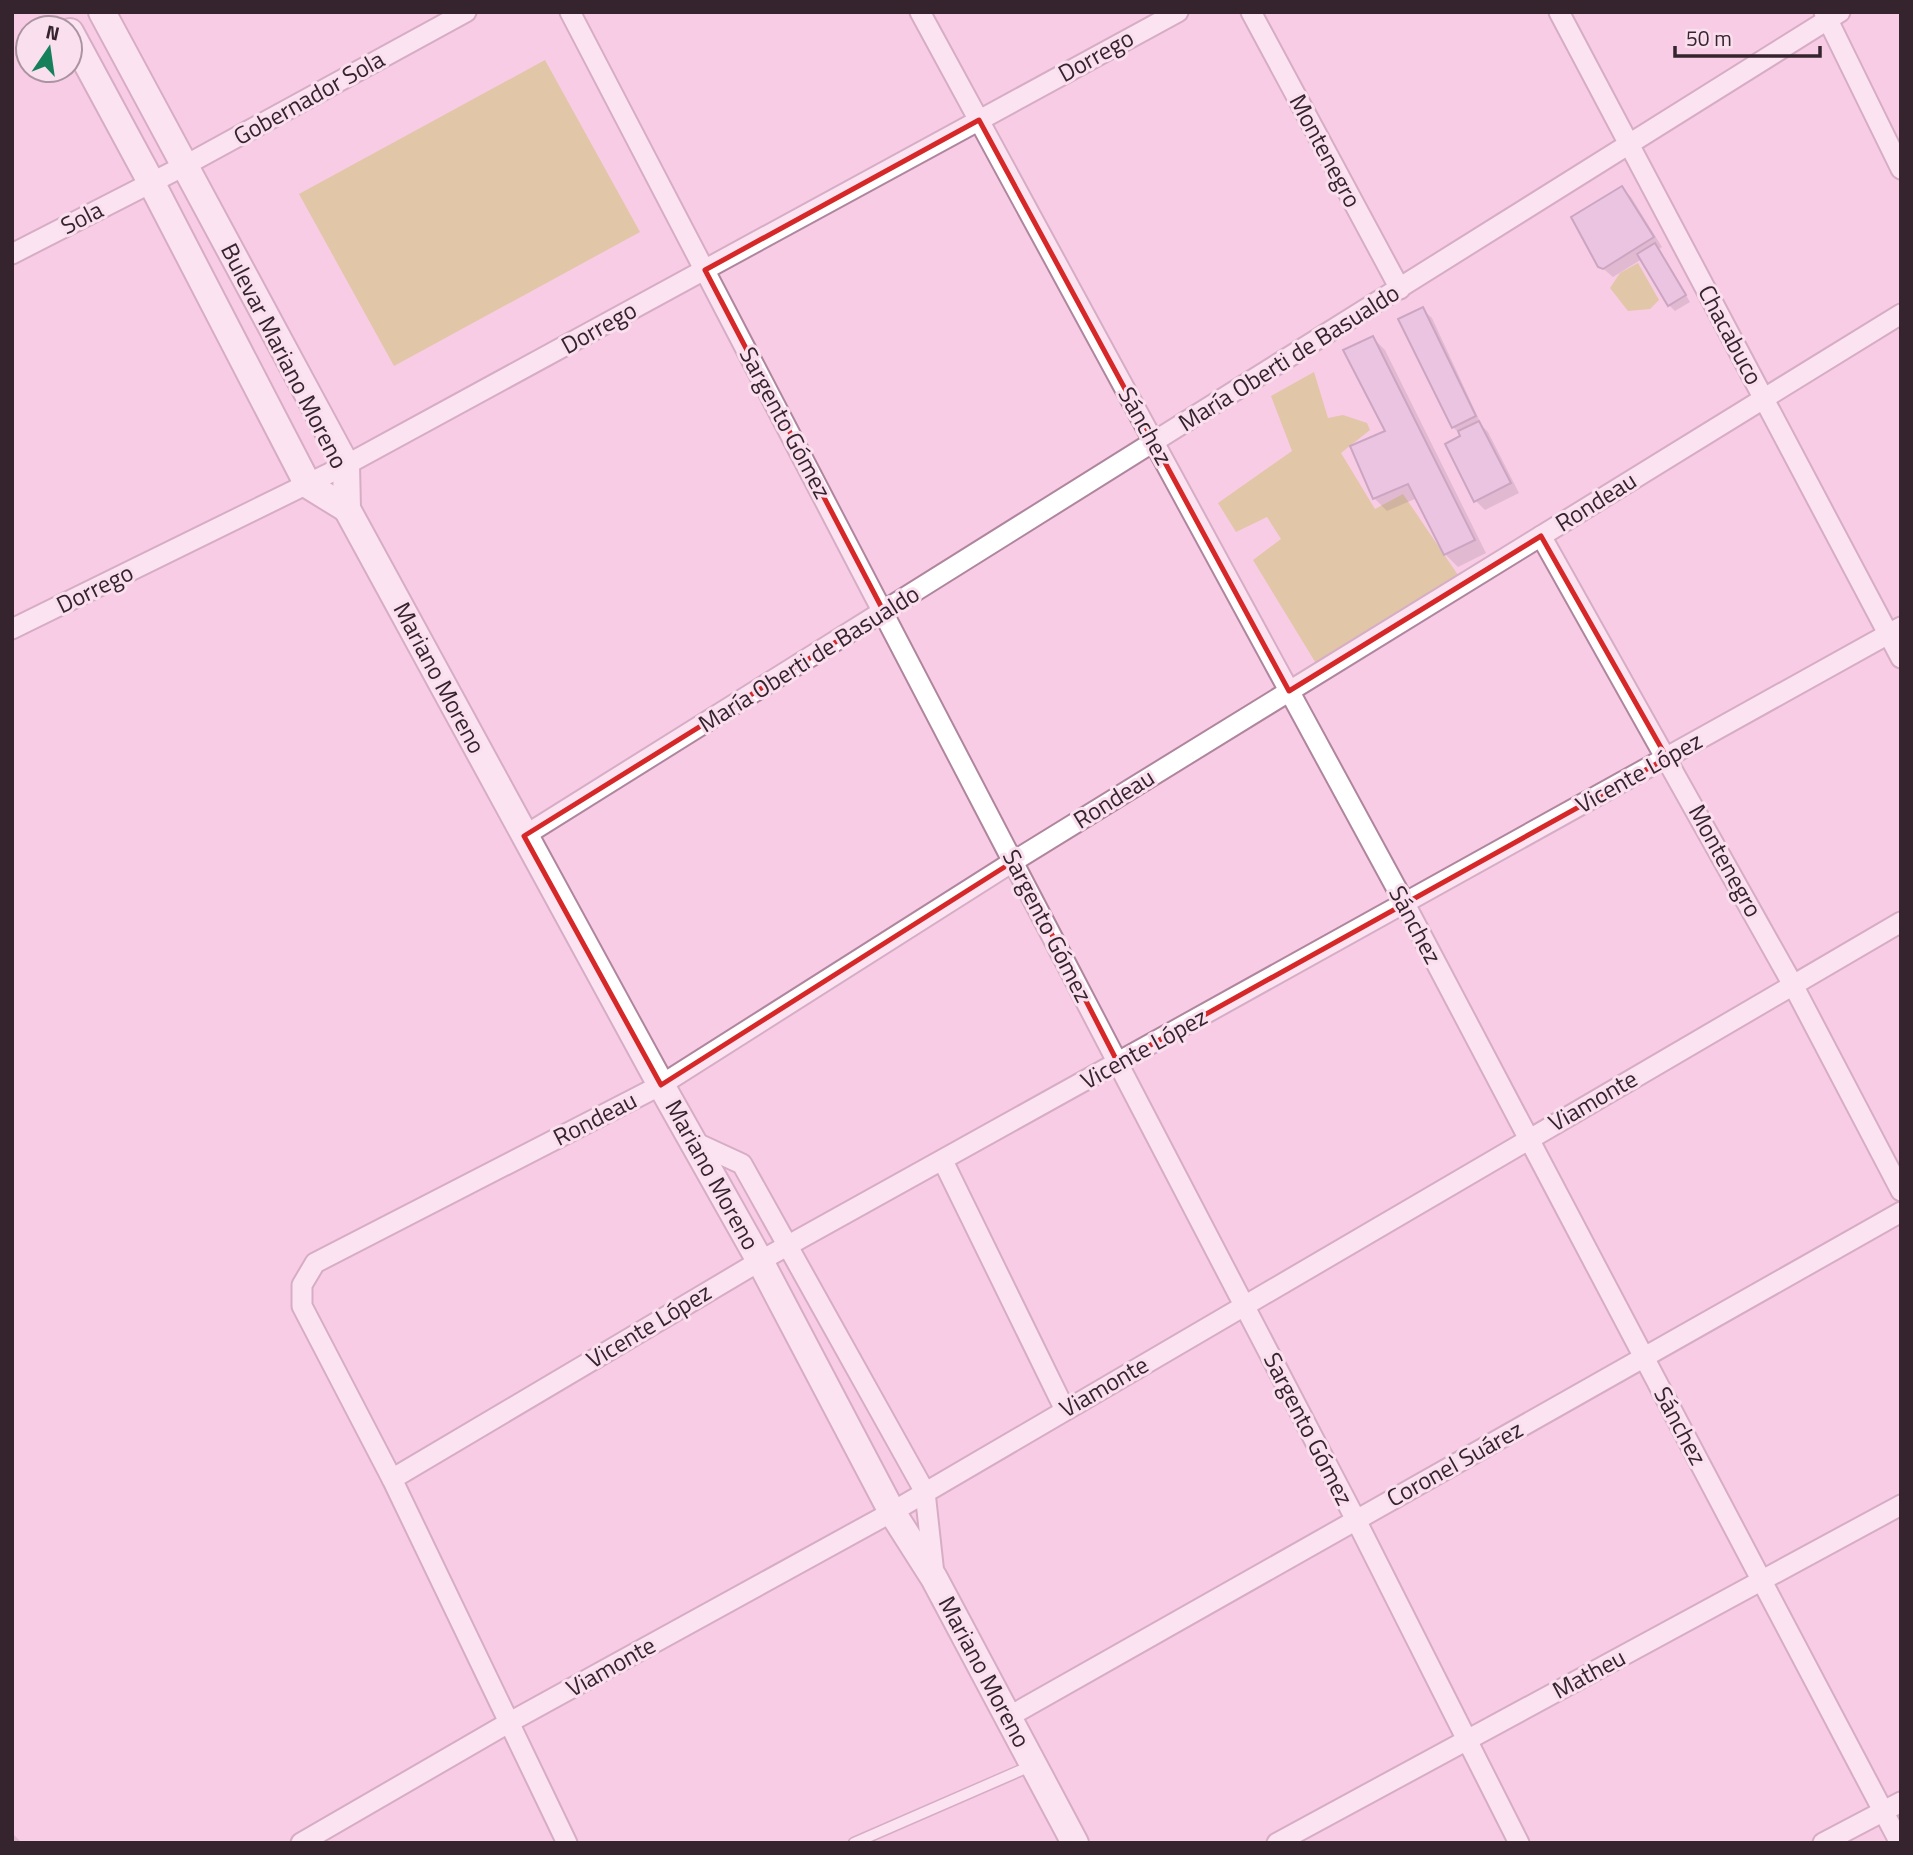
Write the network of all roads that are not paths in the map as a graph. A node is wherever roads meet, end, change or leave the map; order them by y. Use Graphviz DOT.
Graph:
graph roads {
  1 [pos="102,12"];
  2 [pos="466,12"];
  3 [pos="570,12"];
  4 [pos="920,12"];
  5 [pos="1178,12"];
  6 [pos="1251,12"];
  7 [pos="1559,12"];
  8 [pos="1831,15"];
  9 [pos="84,58"];
  10 [pos="979,120"];
  11 [pos="1629,145"];
  12 [pos="184,166"];
  13 [pos="1901,169"];
  14 [pos="151,182"];
  15 [pos="12,254"];
  16 [pos="705,270"];
  17 [pos="1400,289"];
  18 [pos="1901,314"];
  19 [pos="1763,399"];
  20 [pos="1154,443"];
  21 [pos="346,465"];
  22 [pos="308,485"];
  23 [pos="347,509"];
  24 [pos="1541,536"];
  25 [pos="884,612"];
  26 [pos="12,629"];
  27 [pos="1894,631"];
  28 [pos="1901,658"];
  29 [pos="1289,691"];
  30 [pos="1667,758"];
  31 [pos="524,836"];
  32 [pos="1014,861"];
  33 [pos="1405,904"];
  34 [pos="1901,922"];
  35 [pos="1793,985"];
  36 [pos="1118,1063"];
  37 [pos="661,1085"];
  38 [pos="1529,1139"];
  39 [pos="692,1140"];
  40 [pos="943,1161"];
  41 [pos="1901,1191"];
  42 [pos="1901,1212"];
  43 [pos="788,1246"];
  44 [pos="760,1261"];
  45 [pos="1244,1305"];
  46 [pos="1644,1357"];
  47 [pos="1065,1410"];
  48 [pos="392,1479"];
  49 [pos="925,1492"];
  50 [pos="1901,1505"];
  51 [pos="892,1511"];
  52 [pos="1356,1520"];
  53 [pos="934,1578"];
  54 [pos="1762,1580"];
  55 [pos="1008,1717"];
  56 [pos="510,1722"];
  57 [pos="1467,1740"];
  58 [pos="1034,1765"];
  59 [pos="1892,1806"];
  60 [pos="301,1843"];
  61 [pos="567,1843"];
  62 [pos="853,1843"];
  63 [pos="1075,1843"];
  64 [pos="1277,1843"];
  65 [pos="1518,1843"];
  66 [pos="1823,1843"];
  67 [pos="1900,1843"];
  1 -- 12 [label="main road, Bulevar Mariano Moreno"];
  2 -- 12 [label="street, Gobernador Sola"];
  3 -- 16 [label="street, Sargento Gómez"];
  4 -- 10 [label="street, Sánchez"];
  5 -- 10 [label="street, Dorrego"];
  6 -- 17 [label="street, Montenegro"];
  7 -- 11 [label="street, Chacabuco"];
  8 -- 11 [label="street, María Oberti de Basualdo"];
  8 -- 13 [label="street"];
  9 -- 14 [label="main road, Bulevar Mariano Moreno"];
  10 -- 16 [label="street, Dorrego"];
  10 -- 20 [label="street, Sánchez"];
  11 -- 17 [label="street, María Oberti de Basualdo"];
  11 -- 19 [label="street, Chacabuco"];
  12 -- 14 [label="street, Gobernador Sola"];
  12 -- 21 [label="main road, Bulevar Mariano Moreno"];
  14 -- 15 [label="street, Sola"];
  14 -- 22 [label="main road, Bulevar Mariano Moreno"];
  16 -- 21 [label="street, Dorrego"];
  16 -- 25 [label="street, Sargento Gómez"];
  17 -- 20 [label="street, María Oberti de Basualdo"];
  18 -- 19 [label="street, Rondeau"];
  19 -- 24 [label="street, Rondeau"];
  19 -- 27 [label="street, Chacabuco"];
  20 -- 25 [label="street, María Oberti de Basualdo"];
  20 -- 29 [label="street, Sánchez"];
  21 -- 22 [label="street, Dorrego"];
  21 -- 23 [label="main road, Bulevar Mariano Moreno"];
  22 -- 23 [label="main road, Bulevar Mariano Moreno"];
  22 -- 26 [label="street, Dorrego"];
  23 -- 31 [label="main road, Mariano Moreno"];
  24 -- 29 [label="street, Rondeau"];
  24 -- 30 [label="street, Montenegro"];
  25 -- 31 [label="street, María Oberti de Basualdo"];
  25 -- 32 [label="street, Sargento Gómez"];
  27 -- 28 [label="street, Chacabuco"];
  27 -- 30 [label="street, Vicente López"];
  29 -- 32 [label="street, Rondeau"];
  29 -- 33 [label="street, Sánchez"];
  30 -- 33 [label="street, Vicente López"];
  30 -- 35 [label="street, Montenegro"];
  31 -- 37 [label="main road, Mariano Moreno"];
  32 -- 36 [label="street, Sargento Gómez"];
  32 -- 37 [label="street, Rondeau"];
  33 -- 36 [label="street, Vicente López"];
  33 -- 38 [label="street, Sánchez"];
  34 -- 35 [label="street, Viamonte"];
  35 -- 38 [label="street, Viamonte"];
  35 -- 41 [label="street, Montenegro"];
  36 -- 40 [label="street, Vicente López"];
  36 -- 45 [label="street, Sargento Gómez"];
  37 -- 39 [label="main road, Mariano Moreno"];
  37 -- 48 [label="street, Rondeau"];
  38 -- 45 [label="street, Viamonte"];
  38 -- 46 [label="street, Sánchez"];
  39 -- 43 [label="street"];
  39 -- 44 [label="main road, Mariano Moreno"];
  40 -- 43 [label="street, Vicente López"];
  40 -- 47 [label="street"];
  42 -- 46 [label="street, Coronel Suárez"];
  43 -- 44 [label="street, Vicente López"];
  43 -- 49 [label="street"];
  44 -- 48 [label="street, Vicente López"];
  44 -- 51 [label="main road, Mariano Moreno"];
  45 -- 47 [label="street, Viamonte"];
  45 -- 52 [label="street, Sargento Gómez"];
  46 -- 52 [label="street, Coronel Suárez"];
  46 -- 54 [label="street, Sánchez"];
  47 -- 49 [label="street, Viamonte"];
  48 -- 56 [label="street"];
  49 -- 51 [label="street, Viamonte"];
  49 -- 53 [label="street"];
  50 -- 54 [label="street, Matheu"];
  51 -- 53 [label="main road, Mariano Moreno"];
  51 -- 56 [label="street, Viamonte"];
  52 -- 55 [label="street, Coronel Suárez"];
  52 -- 57 [label="street, Sargento Gómez"];
  53 -- 55 [label="main road, Mariano Moreno"];
  54 -- 57 [label="street, Matheu"];
  54 -- 59 [label="street, Sánchez"];
  55 -- 58 [label="main road, Mariano Moreno"];
  56 -- 60 [label="street, Viamonte"];
  56 -- 61 [label="street"];
  57 -- 64 [label="street, Matheu"];
  57 -- 65 [label="street, Sargento Gómez"];
  58 -- 62 [label="lane"];
  58 -- 63 [label="main road, Mariano Moreno"];
  59 -- 66 [label="street"];
  59 -- 67 [label="street, Sánchez"];
}
